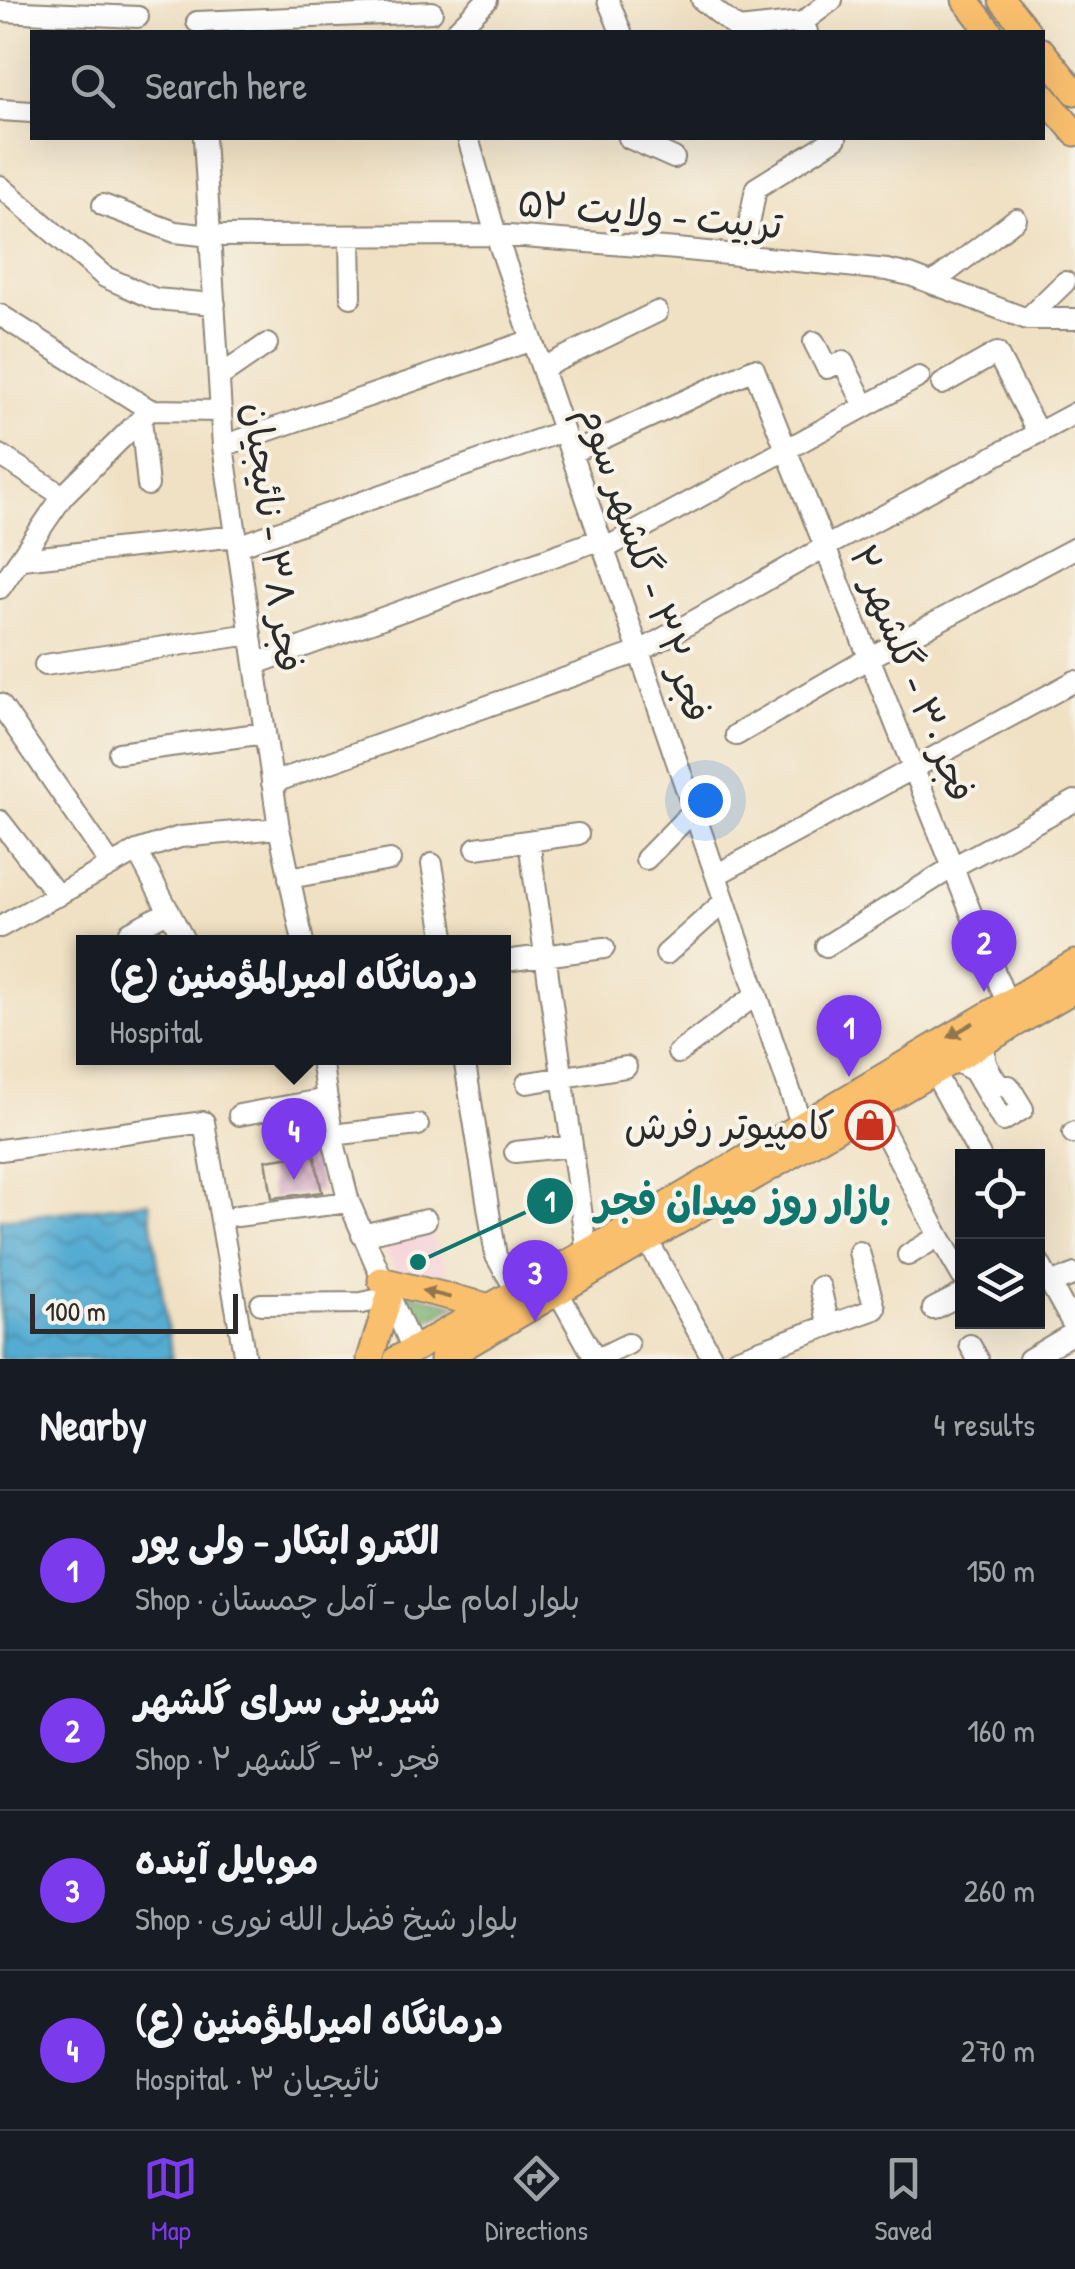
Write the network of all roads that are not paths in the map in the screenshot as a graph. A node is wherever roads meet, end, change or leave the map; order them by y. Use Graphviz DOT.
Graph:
graph roads {
  1 [pos="208,0"];
  2 [pos="487,0"];
  3 [pos="702,0"];
  4 [pos="832,0"];
  5 [pos="966,0"];
  6 [pos="1002,0"];
  7 [pos="0,12"];
  8 [pos="433,15"];
  9 [pos="138,17"];
  10 [pos="197,27"];
  11 [pos="805,27"];
  12 [pos="457,30"];
  13 [pos="735,30"];
  14 [pos="753,30"];
  15 [pos="988,30"];
  16 [pos="1026,30"];
  17 [pos="1045,55"];
  18 [pos="1075,92"];
  19 [pos="1045,97"];
  20 [pos="0,110"];
  21 [pos="30,112"];
  22 [pos="1075,132"];
  23 [pos="204,140"];
  24 [pos="469,140"];
  25 [pos="634,140"];
  26 [pos="833,140"];
  27 [pos="674,158"];
  28 [pos="0,186"];
  29 [pos="103,205"];
  30 [pos="1016,219"];
  31 [pos="496,235"];
  32 [pos="210,236"];
  33 [pos="350,236"];
  34 [pos="744,256"];
  35 [pos="1065,282"];
  36 [pos="934,283"];
  37 [pos="351,296"];
  38 [pos="215,304"];
  39 [pos="657,312"];
  40 [pos="0,315"];
  41 [pos="1027,319"];
  42 [pos="1075,319"];
  43 [pos="532,340"];
  44 [pos="814,342"];
  45 [pos="267,344"];
  46 [pos="542,368"];
  47 [pos="919,376"];
  48 [pos="219,378"];
  49 [pos="942,384"];
  50 [pos="864,404"];
  51 [pos="221,411"];
  52 [pos="1075,412"];
  53 [pos="145,415"];
  54 [pos="564,432"];
  55 [pos="1038,433"];
  56 [pos="224,446"];
  57 [pos="786,450"];
  58 [pos="571,453"];
  59 [pos="0,455"];
  60 [pos="148,485"];
  61 [pos="62,496"];
  62 [pos="237,541"];
  63 [pos="602,544"];
  64 [pos="825,547"];
  65 [pos="1075,548"];
  66 [pos="22,558"];
  67 [pos="0,588"];
  68 [pos="251,634"];
  69 [pos="640,652"];
  70 [pos="869,658"];
  71 [pos="255,664"];
  72 [pos="45,665"];
  73 [pos="1075,681"];
  74 [pos="0,704"];
  75 [pos="265,733"];
  76 [pos="736,735"];
  77 [pos="119,753"];
  78 [pos="914,768"];
  79 [pos="272,783"];
  80 [pos="1075,801"];
  81 [pos="694,810"];
  82 [pos="1,824"];
  83 [pos="278,828"];
  84 [pos="578,834"];
  85 [pos="529,841"];
  86 [pos="476,848"];
  87 [pos="137,851"];
  88 [pos="646,859"];
  89 [pos="390,860"];
  90 [pos="432,864"];
  91 [pos="111,865"];
  92 [pos="953,867"];
  93 [pos="716,875"];
  94 [pos="289,878"];
  95 [pos="58,896"];
  96 [pos="725,901"];
  97 [pos="168,912"];
  98 [pos="0,927"];
  99 [pos="130,932"];
  100 [pos="181,935"];
  101 [pos="301,935"];
  102 [pos="444,935"];
  103 [pos="826,946"];
  104 [pos="604,948"];
  105 [pos="666,954"];
  106 [pos="546,957"];
  107 [pos="511,960"];
  108 [pos="1075,963"];
  109 [pos="1075,989"];
  110 [pos="757,994"];
  111 [pos="1007,1003"];
  112 [pos="986,1041"];
  113 [pos="678,1054"];
  114 [pos="322,1065"];
  115 [pos="465,1065"];
  116 [pos="944,1066"];
  117 [pos="626,1067"];
  118 [pos="563,1078"];
  119 [pos="527,1084"];
  120 [pos="327,1100"];
  121 [pos="872,1108"];
  122 [pos="239,1115"];
  123 [pos="801,1123"];
  124 [pos="418,1125"];
  125 [pos="332,1135"];
  126 [pos="572,1146"];
  127 [pos="977,1149"];
  128 [pos="0,1150"];
  129 [pos="515,1152"];
  130 [pos="349,1202"];
  131 [pos="237,1216"];
  132 [pos="426,1220"];
  133 [pos="362,1235"];
  134 [pos="939,1236"];
  135 [pos="647,1239"];
  136 [pos="587,1252"];
  137 [pos="859,1252"];
  138 [pos="908,1254"];
  139 [pos="955,1264"];
  140 [pos="1045,1274"];
  141 [pos="1075,1274"];
  142 [pos="1050,1284"];
  143 [pos="820,1287"];
  144 [pos="385,1289"];
  145 [pos="517,1292"];
  146 [pos="558,1292"];
  147 [pos="955,1298"];
  148 [pos="261,1304"];
  149 [pos="490,1308"];
  150 [pos="933,1309"];
  151 [pos="829,1326"];
  152 [pos="1075,1330"];
  153 [pos="628,1344"];
  154 [pos="465,1352"];
  155 [pos="409,1356"];
  156 [pos="244,1359"];
  157 [pos="370,1359"];
  158 [pos="443,1359"];
  159 [pos="596,1359"];
  160 [pos="713,1359"];
  161 [pos="736,1359"];
  162 [pos="1030,1359"];
  1 -- 10 [label="street"];
  2 -- 12 [label="street"];
  3 -- 13 [label="street"];
  4 -- 11 [label="street"];
  5 -- 15 [label="main road"];
  6 -- 16 [label="main road"];
  7 -- 9 [label="street"];
  8 -- 10 [label="street"];
  11 -- 14 [label="street"];
  17 -- 18 [label="main road"];
  19 -- 22 [label="main road"];
  20 -- 21 [label="street"];
  23 -- 32 [label="street, فجر ۳۸ - نائیجیان"];
  24 -- 31 [label="street, فجر ۳۲ - گلشهر سوم"];
  25 -- 27 [label="street"];
  26 -- 34 [label="street"];
  28 -- 38 [label="street"];
  29 -- 32 [label="street, تربیت - ولایت ۵۲"];
  30 -- 36 [label="street"];
  31 -- 33 [label="street, تربیت - ولایت ۵۲"];
  31 -- 34 [label="street, تربیت - ولایت ۵۲"];
  31 -- 43 [label="street, فجر ۳۲ - گلشهر سوم"];
  32 -- 33 [label="street, تربیت - ولایت ۵۲"];
  32 -- 38 [label="street, فجر ۳۸ - نائیجیان"];
  33 -- 37 [label="street"];
  34 -- 36 [label="street, تربیت - ولایت ۵۲"];
  35 -- 41 [label="street"];
  36 -- 41 [label="street, تربیت - ولایت ۵۲"];
  38 -- 48 [label="street, فجر ۳۸ - نائیجیان"];
  39 -- 46 [label="street"];
  40 -- 53 [label="street"];
  41 -- 42 [label="street, تربیت - ولایت ۵۲"];
  43 -- 46 [label="street, فجر ۳۲ - گلشهر سوم"];
  43 -- 56 [label="street"];
  44 -- 50 [label="street"];
  45 -- 48 [label="street"];
  46 -- 54 [label="street, فجر ۳۲ - گلشهر سوم"];
  47 -- 50 [label="street"];
  48 -- 51 [label="street, فجر ۳۸ - نائیجیان"];
  49 -- 55 [label="street"];
  50 -- 57 [label="street"];
  51 -- 53 [label="street"];
  51 -- 56 [label="street, فجر ۳۸ - نائیجیان"];
  52 -- 55 [label="street"];
  53 -- 60 [label="street"];
  53 -- 61 [label="street"];
  54 -- 58 [label="street, فجر ۳۲ - گلشهر سوم"];
  54 -- 62 [label="street"];
  55 -- 64 [label="street"];
  56 -- 62 [label="street, فجر ۳۸ - نائیجیان"];
  57 -- 58 [label="street, فجر ۳۰ - گلشهر ۲"];
  57 -- 63 [label="street"];
  57 -- 64 [label="street, فجر ۳۰ - گلشهر ۲"];
  58 -- 63 [label="street, فجر ۳۲ - گلشهر سوم"];
  59 -- 61 [label="street"];
  61 -- 66 [label="street"];
  62 -- 66 [label="street"];
  62 -- 68 [label="street, فجر ۳۸ - نائیجیان"];
  63 -- 69 [label="street, فجر ۳۲ - گلشهر سوم"];
  63 -- 71 [label="street"];
  64 -- 69 [label="street"];
  64 -- 70 [label="street, فجر ۳۰ - گلشهر ۲"];
  65 -- 70 [label="street"];
  66 -- 67 [label="street"];
  68 -- 71 [label="street, فجر ۳۸ - نائیجیان"];
  68 -- 72 [label="street"];
  69 -- 79 [label="street"];
  69 -- 81 [label="street, فجر ۳۲ - گلشهر سوم"];
  70 -- 76 [label="street"];
  70 -- 78 [label="street, فجر ۳۰ - گلشهر ۲"];
  71 -- 75 [label="street, فجر ۳۸ - نائیجیان"];
  73 -- 78 [label="street"];
  74 -- 91 [label="street"];
  75 -- 77 [label="street"];
  75 -- 79 [label="street, فجر ۳۸ - نائیجیان"];
  78 -- 92 [label="street, فجر ۳۰ - گلشهر ۲"];
  78 -- 93 [label="street"];
  79 -- 83 [label="street, فجر ۳۸ - نائیجیان"];
  80 -- 92 [label="street"];
  81 -- 88 [label="street"];
  81 -- 93 [label="street, فجر ۳۲ - گلشهر سوم"];
  82 -- 95 [label="street"];
  83 -- 87 [label="street"];
  83 -- 94 [label="street, فجر ۳۸ - نائیجیان"];
  84 -- 85 [label="street"];
  85 -- 86 [label="street"];
  85 -- 106 [label="street"];
  87 -- 91 [label="street"];
  87 -- 97 [label="street"];
  89 -- 94 [label="street"];
  90 -- 102 [label="street"];
  91 -- 95 [label="street"];
  92 -- 103 [label="street"];
  92 -- 111 [label="street, فجر ۳۰ - گلشهر ۲"];
  93 -- 96 [label="street, فجر ۳۲ - گلشهر سوم"];
  94 -- 101 [label="street, فجر ۳۸ - نائیجیان"];
  95 -- 98 [label="street"];
  96 -- 105 [label="street"];
  96 -- 110 [label="street, فجر ۳۲ - گلشهر سوم"];
  97 -- 99 [label="street"];
  97 -- 100 [label="street"];
  104 -- 106 [label="street"];
  106 -- 107 [label="street"];
  106 -- 118 [label="street"];
  108 -- 111 [label="main road"];
  109 -- 112 [label="main road"];
  110 -- 113 [label="street"];
  110 -- 123 [label="street, فجر ۳۲ - گلشهر سوم"];
  111 -- 123 [label="main road, one-way"];
  112 -- 116 [label="main road"];
  112 -- 116 [label="street"];
  114 -- 120 [label="street"];
  115 -- 145 [label="street"];
  116 -- 121 [label="main road"];
  116 -- 127 [label="street"];
  117 -- 118 [label="street"];
  118 -- 119 [label="street"];
  118 -- 126 [label="street"];
  120 -- 122 [label="street"];
  120 -- 125 [label="street"];
  121 -- 134 [label="street"];
  121 -- 135 [label="main road"];
  123 -- 136 [label="main road"];
  124 -- 125 [label="street"];
  125 -- 130 [label="street"];
  126 -- 129 [label="street"];
  126 -- 136 [label="street"];
  128 -- 156 [label="street"];
  130 -- 131 [label="street"];
  130 -- 133 [label="street"];
  132 -- 133 [label="street"];
  133 -- 144 [label="street"];
  134 -- 138 [label="street"];
  134 -- 139 [label="street"];
  135 -- 146 [label="main road"];
  135 -- 160 [label="street"];
  136 -- 145 [label="main road"];
  137 -- 151 [label="street"];
  140 -- 142 [label="street"];
  141 -- 142 [label="street"];
  142 -- 152 [label="street"];
  143 -- 151 [label="street"];
  144 -- 148 [label="street"];
  149 -- 144 [label="main road, one-way"];
  144 -- 155 [label="street"];
  144 -- 157 [label="main road"];
  145 -- 149 [label="main road"];
  146 -- 154 [label="main road"];
  146 -- 159 [label="street"];
  147 -- 150 [label="street"];
  149 -- 155 [label="main road"];
  151 -- 161 [label="street"];
  152 -- 162 [label="street"];
  153 -- 159 [label="street"];
  154 -- 158 [label="main road"];
}
